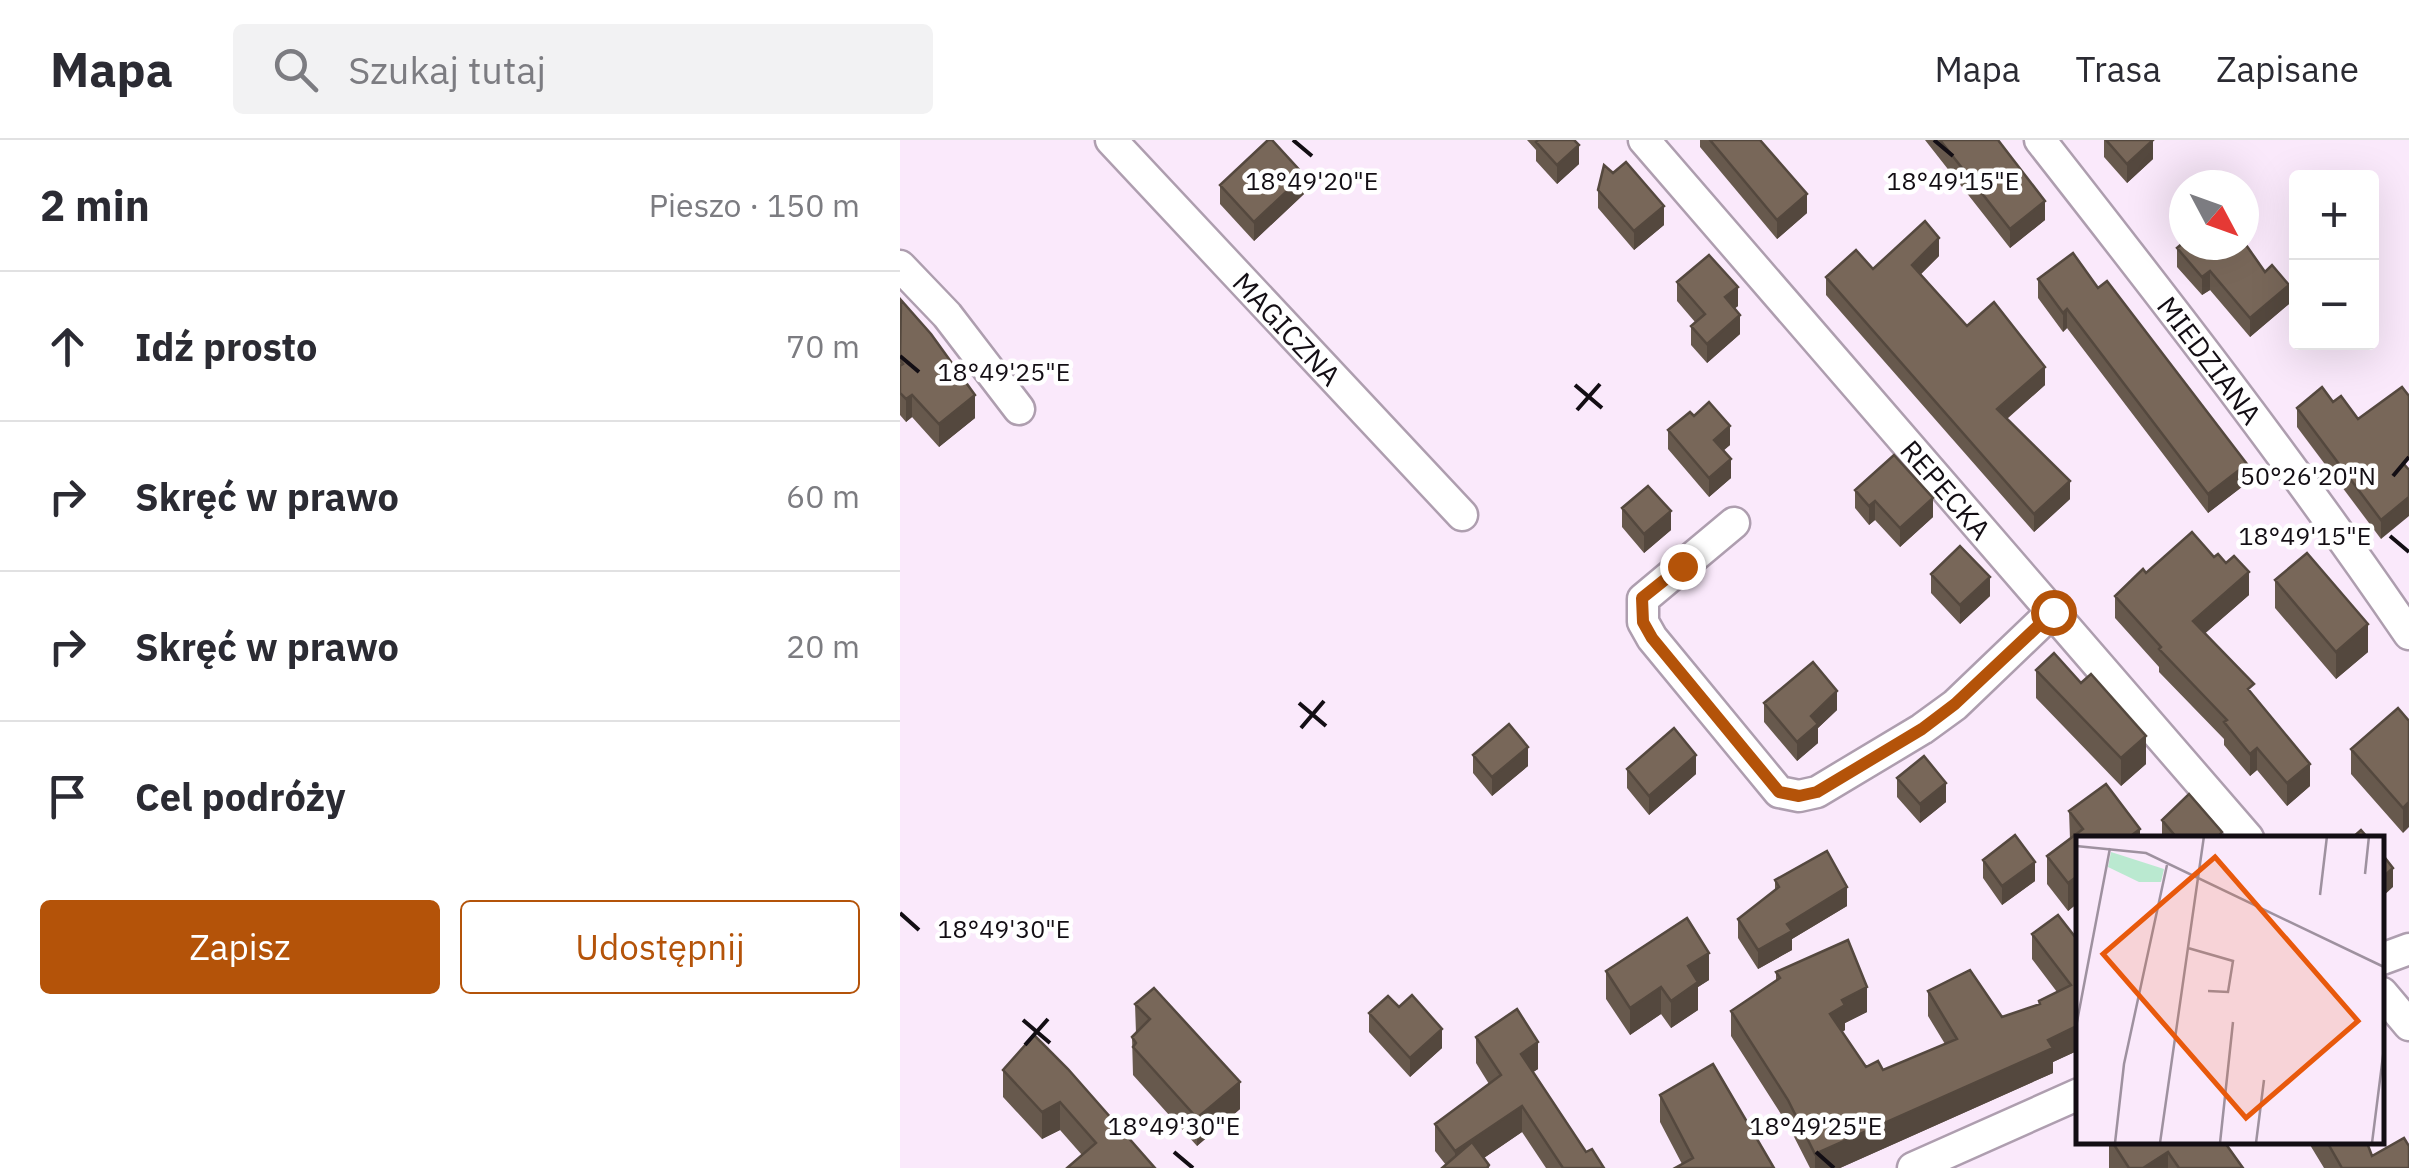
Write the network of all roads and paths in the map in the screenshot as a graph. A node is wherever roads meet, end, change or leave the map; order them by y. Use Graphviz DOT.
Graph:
graph roads {
  1 [pos="1110,140"];
  2 [pos="1644,140"];
  3 [pos="2040,140"];
  4 [pos="900,266"];
  5 [pos="1019,409"];
  6 [pos="1462,515"];
  7 [pos="1734,523"];
  8 [pos="2053,612"];
  9 [pos="2409,634"];
  10 [pos="2246,836"];
  11 [pos="2409,949"];
  12 [pos="2384,958"];
  13 [pos="2384,995"];
  14 [pos="2409,1024"];
  15 [pos="2076,1095"];
  16 [pos="1913,1168"];
  1 -- 6 [label="street, MAGICZNA"];
  2 -- 8 [label="street, REPECKA"];
  3 -- 9 [label="street, MIEDZIANA"];
  4 -- 5 [label="street"];
  7 -- 8 [label="street"];
  8 -- 10 [label="street, REPECKA"];
  11 -- 12 [label="street"];
  13 -- 14 [label="street"];
  15 -- 16 [label="street"];
}
